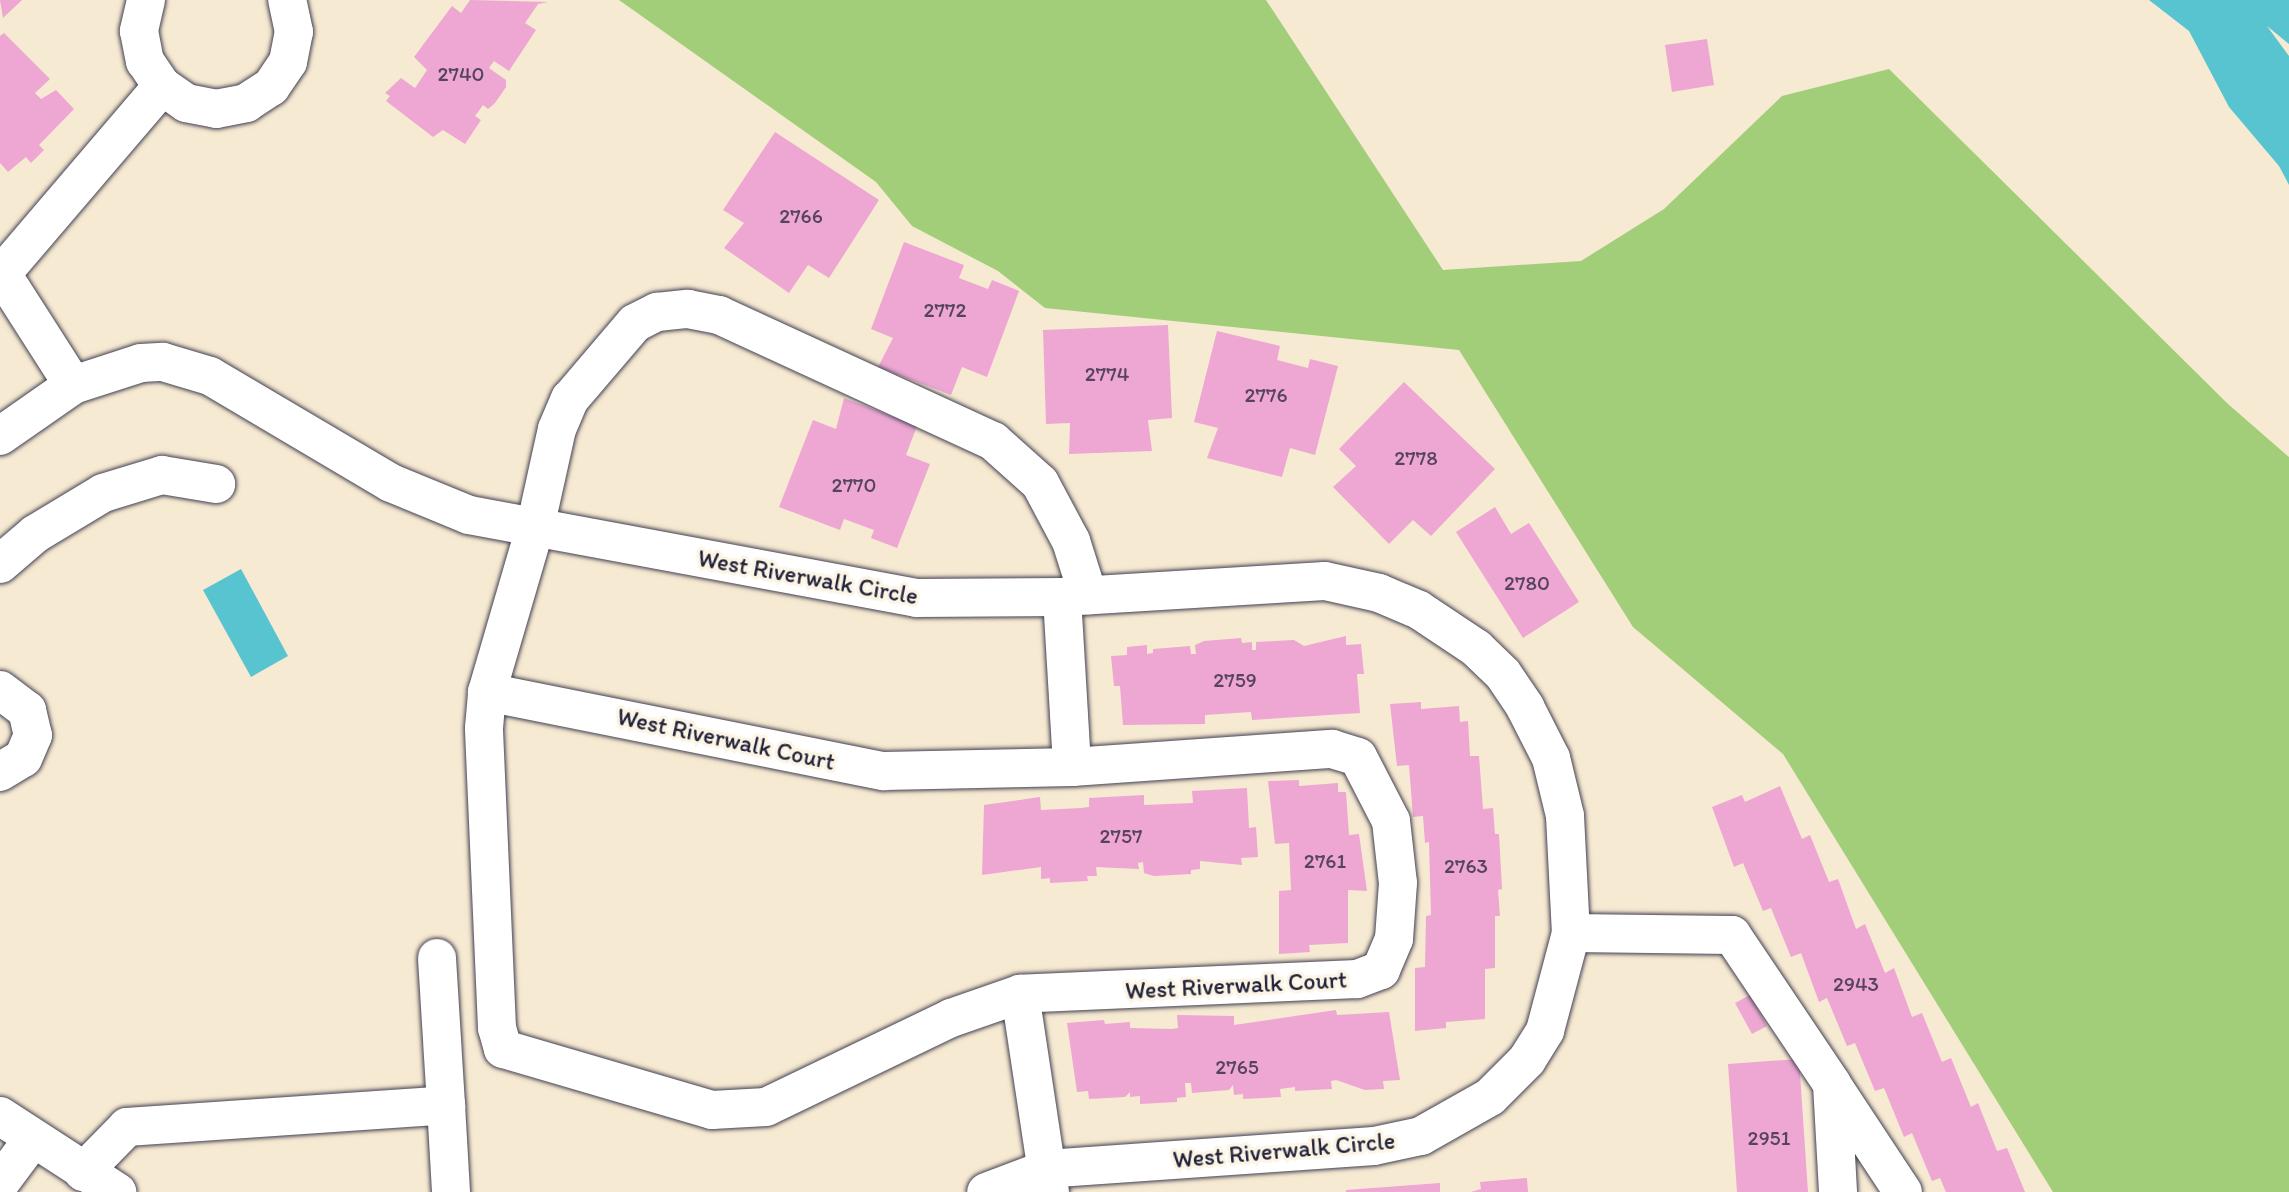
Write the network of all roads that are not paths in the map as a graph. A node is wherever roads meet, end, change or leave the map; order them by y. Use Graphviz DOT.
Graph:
graph roads {
  1 [pos="146,0"];
  2 [pos="287,0"];
  3 [pos="162,86"];
  4 [pos="1,275"];
  5 [pos="73,385"];
  6 [pos="0,436"];
  7 [pos="216,484"];
  8 [pos="535,528"];
  9 [pos="0,564"];
  10 [pos="1075,596"];
  11 [pos="0,690"];
  12 [pos="487,692"];
  13 [pos="1072,767"];
  14 [pos="0,772"];
  15 [pos="1571,933"];
  16 [pos="437,958"];
  17 [pos="1020,994"];
  18 [pos="1832,1084"];
  19 [pos="446,1105"];
  20 [pos="0,1116"];
  21 [pos="32,1140"];
  22 [pos="83,1172"];
  23 [pos="1049,1181"];
  24 [pos="0,1183"];
  25 [pos="117,1192"];
  26 [pos="451,1192"];
  27 [pos="986,1192"];
  28 [pos="1838,1192"];
  29 [pos="1903,1192"];
  1 -- 3 [label="street"];
  2 -- 3 [label="street"];
  3 -- 4 [label="street"];
  4 -- 5 [label="street"];
  5 -- 6 [label="street, West Riverwalk Circle"];
  5 -- 8 [label="street, West Riverwalk Circle"];
  7 -- 9 [label="street"];
  8 -- 10 [label="street, West Riverwalk Circle"];
  8 -- 10 [label="street, West Riverwalk Court"];
  8 -- 12 [label="street, West Riverwalk Court"];
  10 -- 13 [label="street, West Riverwalk Court"];
  10 -- 15 [label="street, West Riverwalk Circle"];
  11 -- 14 [label="street"];
  12 -- 13 [label="street, West Riverwalk Court"];
  12 -- 17 [label="street, West Riverwalk Court"];
  13 -- 17 [label="street, West Riverwalk Court"];
  15 -- 18 [label="street"];
  15 -- 23 [label="street, West Riverwalk Circle"];
  16 -- 19 [label="street"];
  17 -- 23 [label="street"];
  18 -- 28 [label="street"];
  18 -- 29 [label="street"];
  19 -- 22 [label="street"];
  19 -- 26 [label="street"];
  20 -- 21 [label="street"];
  21 -- 22 [label="street"];
  21 -- 24 [label="street"];
  22 -- 25 [label="street"];
  23 -- 27 [label="street, West Riverwalk Circle"];
}
